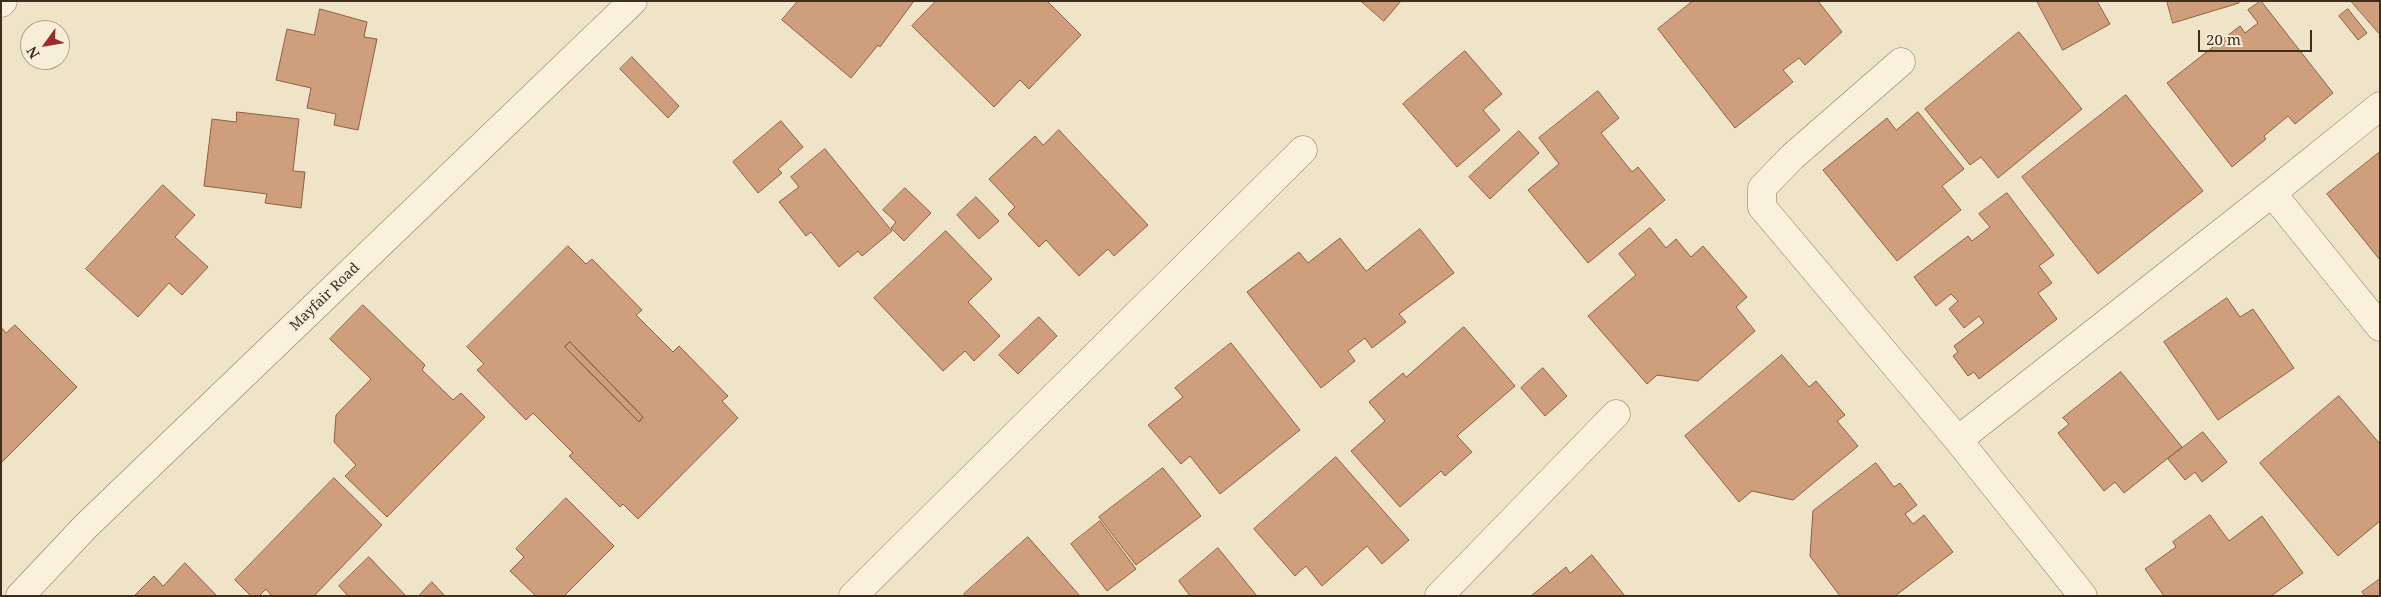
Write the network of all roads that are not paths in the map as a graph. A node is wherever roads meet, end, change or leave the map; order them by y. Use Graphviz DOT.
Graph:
graph roads {
  1 [pos="633,1"];
  2 [pos="1901,62"];
  3 [pos="2380,106"];
  4 [pos="1303,150"];
  5 [pos="2272,193"];
  6 [pos="2380,327"];
  7 [pos="1616,414"];
  8 [pos="1958,440"];
  9 [pos="20,596"];
  10 [pos="853,596"];
  11 [pos="1439,596"];
  12 [pos="2083,596"];
  1 -- 9 [label="street, Mayfair Road"];
  2 -- 8 [label="street"];
  3 -- 5 [label="street"];
  4 -- 10 [label="street"];
  5 -- 6 [label="street"];
  5 -- 8 [label="street"];
  7 -- 11 [label="street"];
  8 -- 12 [label="street"];
}
